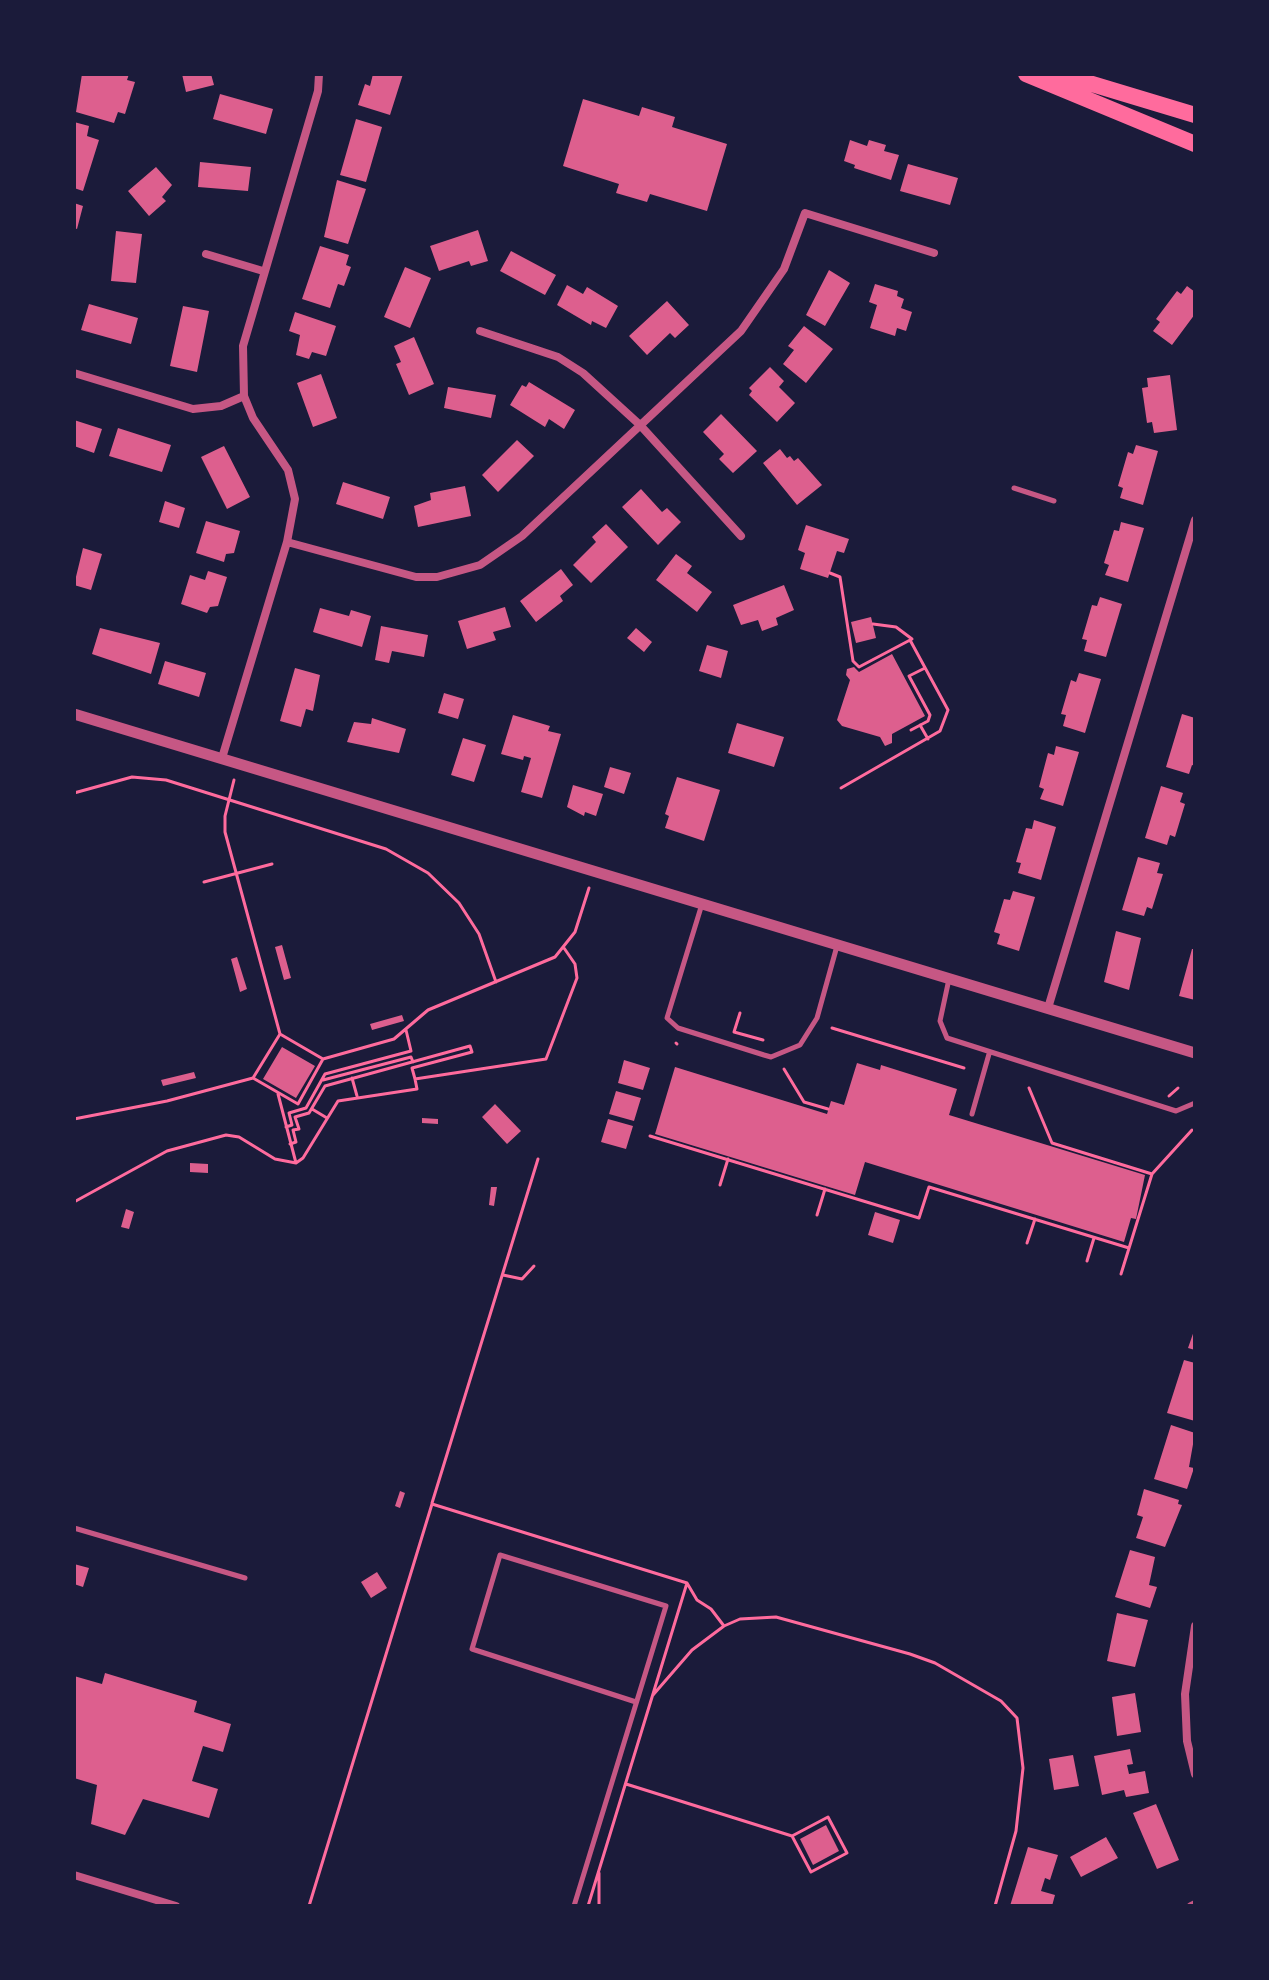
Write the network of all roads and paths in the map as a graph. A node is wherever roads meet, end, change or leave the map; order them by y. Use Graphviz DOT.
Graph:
graph roads {
  1 [pos="319,74"];
  2 [pos="1026,74"];
  3 [pos="1059,74"];
  4 [pos="1195,115"];
  5 [pos="1195,144"];
  6 [pos="934,253"];
  7 [pos="206,254"];
  8 [pos="263,271"];
  9 [pos="480,331"];
  10 [pos="74,373"];
  11 [pos="244,396"];
  12 [pos="640,425"];
  13 [pos="1014,488"];
  14 [pos="1054,501"];
  15 [pos="1195,520"];
  16 [pos="741,536"];
  17 [pos="287,542"];
  18 [pos="830,573"];
  19 [pos="873,624"];
  20 [pos="910,640"];
  21 [pos="925,668"];
  22 [pos="75,718"];
  23 [pos="920,725"];
  24 [pos="911,730"];
  25 [pos="928,739"];
  26 [pos="222,758"];
  27 [pos="234,780"];
  28 [pos="841,788"];
  29 [pos="74,793"];
  30 [pos="229,800"];
  31 [pos="272,864"];
  32 [pos="235,874"];
  33 [pos="204,882"];
  34 [pos="589,888"];
  35 [pos="702,903"];
  36 [pos="837,944"];
  37 [pos="564,948"];
  38 [pos="950,979"];
  39 [pos="496,982"];
  40 [pos="1048,1008"];
  41 [pos="740,1013"];
  42 [pos="832,1028"];
  43 [pos="406,1030"];
  44 [pos="280,1034"];
  45 [pos="763,1040"];
  46 [pos="1195,1053"];
  47 [pos="989,1054"];
  48 [pos="323,1059"];
  49 [pos="413,1062"];
  50 [pos="964,1068"];
  51 [pos="784,1069"];
  52 [pos="253,1078"];
  53 [pos="352,1078"];
  54 [pos="415,1079"];
  55 [pos="321,1080"];
  56 [pos="1029,1088"];
  57 [pos="1178,1088"];
  58 [pos="278,1094"];
  59 [pos="357,1096"];
  60 [pos="1166,1099"];
  61 [pos="1195,1103"];
  62 [pos="312,1109"];
  63 [pos="828,1109"];
  64 [pos="972,1114"];
  65 [pos="327,1118"];
  66 [pos="74,1119"];
  67 [pos="286,1127"];
  68 [pos="1192,1130"];
  69 [pos="650,1136"];
  70 [pos="290,1144"];
  71 [pos="538,1159"];
  72 [pos="728,1159"];
  73 [pos="296,1163"];
  74 [pos="1152,1174"];
  75 [pos="720,1185"];
  76 [pos="825,1189"];
  77 [pos="74,1202"];
  78 [pos="817,1215"];
  79 [pos="1035,1219"];
  80 [pos="1094,1238"];
  81 [pos="1027,1243"];
  82 [pos="1129,1248"];
  83 [pos="1087,1261"];
  84 [pos="534,1266"];
  85 [pos="1121,1274"];
  86 [pos="503,1275"];
  87 [pos="432,1504"];
  88 [pos="74,1528"];
  89 [pos="245,1578"];
  90 [pos="687,1583"];
  91 [pos="1195,1626"];
  92 [pos="653,1695"];
  93 [pos="636,1702"];
  94 [pos="1195,1774"];
  95 [pos="626,1784"];
  96 [pos="792,1836"];
  97 [pos="599,1869"];
  98 [pos="74,1875"];
  99 [pos="176,1906"];
  100 [pos="574,1906"];
  101 [pos="588,1906"];
  102 [pos="599,1906"];
  103 [pos="995,1906"];
  1 -- 8 [label="street"];
  2 -- 5 [label="highway"];
  3 -- 4 [label="highway"];
  6 -- 12 [label="street"];
  7 -- 8 [label="street"];
  8 -- 11 [label="street"];
  9 -- 12 [label="street"];
  10 -- 11 [label="street"];
  11 -- 17 [label="street"];
  12 -- 16 [label="street"];
  12 -- 17 [label="street"];
  13 -- 14 [label="lane"];
  15 -- 40 [label="street"];
  17 -- 26 [label="street"];
  18 -- 20 [label="path"];
  19 -- 20 [label="path"];
  20 -- 21 [label="path"];
  21 -- 23 [label="path"];
  21 -- 25 [label="path"];
  22 -- 26 [label="street"];
  23 -- 24 [label="path"];
  23 -- 25 [label="path"];
  25 -- 28 [label="path"];
  26 -- 35 [label="street"];
  27 -- 30 [label="path"];
  29 -- 30 [label="path"];
  30 -- 32 [label="path"];
  30 -- 39 [label="path"];
  31 -- 32 [label="path"];
  32 -- 33 [label="path"];
  32 -- 44 [label="path"];
  34 -- 37 [label="path"];
  35 -- 36 [label="street"];
  35 -- 36 [label="lane"];
  36 -- 38 [label="street"];
  37 -- 39 [label="path"];
  37 -- 54 [label="path"];
  38 -- 40 [label="street"];
  38 -- 47 [label="lane"];
  39 -- 43 [label="path"];
  40 -- 46 [label="street"];
  41 -- 45 [label="path"];
  42 -- 50 [label="path"];
  43 -- 48 [label="path"];
  43 -- 55 [label="path"];
  44 -- 48 [label="path"];
  44 -- 52 [label="path"];
  47 -- 61 [label="lane"];
  47 -- 64 [label="lane"];
  48 -- 58 [label="path"];
  49 -- 53 [label="path"];
  49 -- 54 [label="path"];
  49 -- 55 [label="path"];
  51 -- 63 [label="path"];
  52 -- 58 [label="path"];
  52 -- 66 [label="path"];
  53 -- 59 [label="path"];
  53 -- 62 [label="path"];
  54 -- 59 [label="path"];
  55 -- 67 [label="path"];
  56 -- 74 [label="path"];
  57 -- 60 [label="path"];
  58 -- 67 [label="path"];
  59 -- 65 [label="path"];
  62 -- 65 [label="path"];
  62 -- 70 [label="path"];
  65 -- 73 [label="path"];
  67 -- 70 [label="path"];
  68 -- 74 [label="path"];
  69 -- 72 [label="path"];
  70 -- 73 [label="path"];
  71 -- 86 [label="path"];
  72 -- 75 [label="path"];
  72 -- 76 [label="path"];
  73 -- 77 [label="path"];
  74 -- 82 [label="path"];
  76 -- 78 [label="path"];
  76 -- 79 [label="path"];
  79 -- 80 [label="path"];
  79 -- 81 [label="path"];
  80 -- 82 [label="path"];
  80 -- 83 [label="path"];
  82 -- 85 [label="path"];
  84 -- 86 [label="path"];
  86 -- 87 [label="path"];
  88 -- 89 [label="lane"];
  90 -- 92 [label="path"];
  91 -- 94 [label="street"];
  92 -- 95 [label="path"];
  92 -- 103 [label="path"];
  93 -- 93 [label="lane"];
  93 -- 100 [label="lane"];
  95 -- 96 [label="path"];
  95 -- 97 [label="path"];
  96 -- 96 [label="path"];
  97 -- 101 [label="path"];
  97 -- 102 [label="path"];
  98 -- 99 [label="street"];
}
